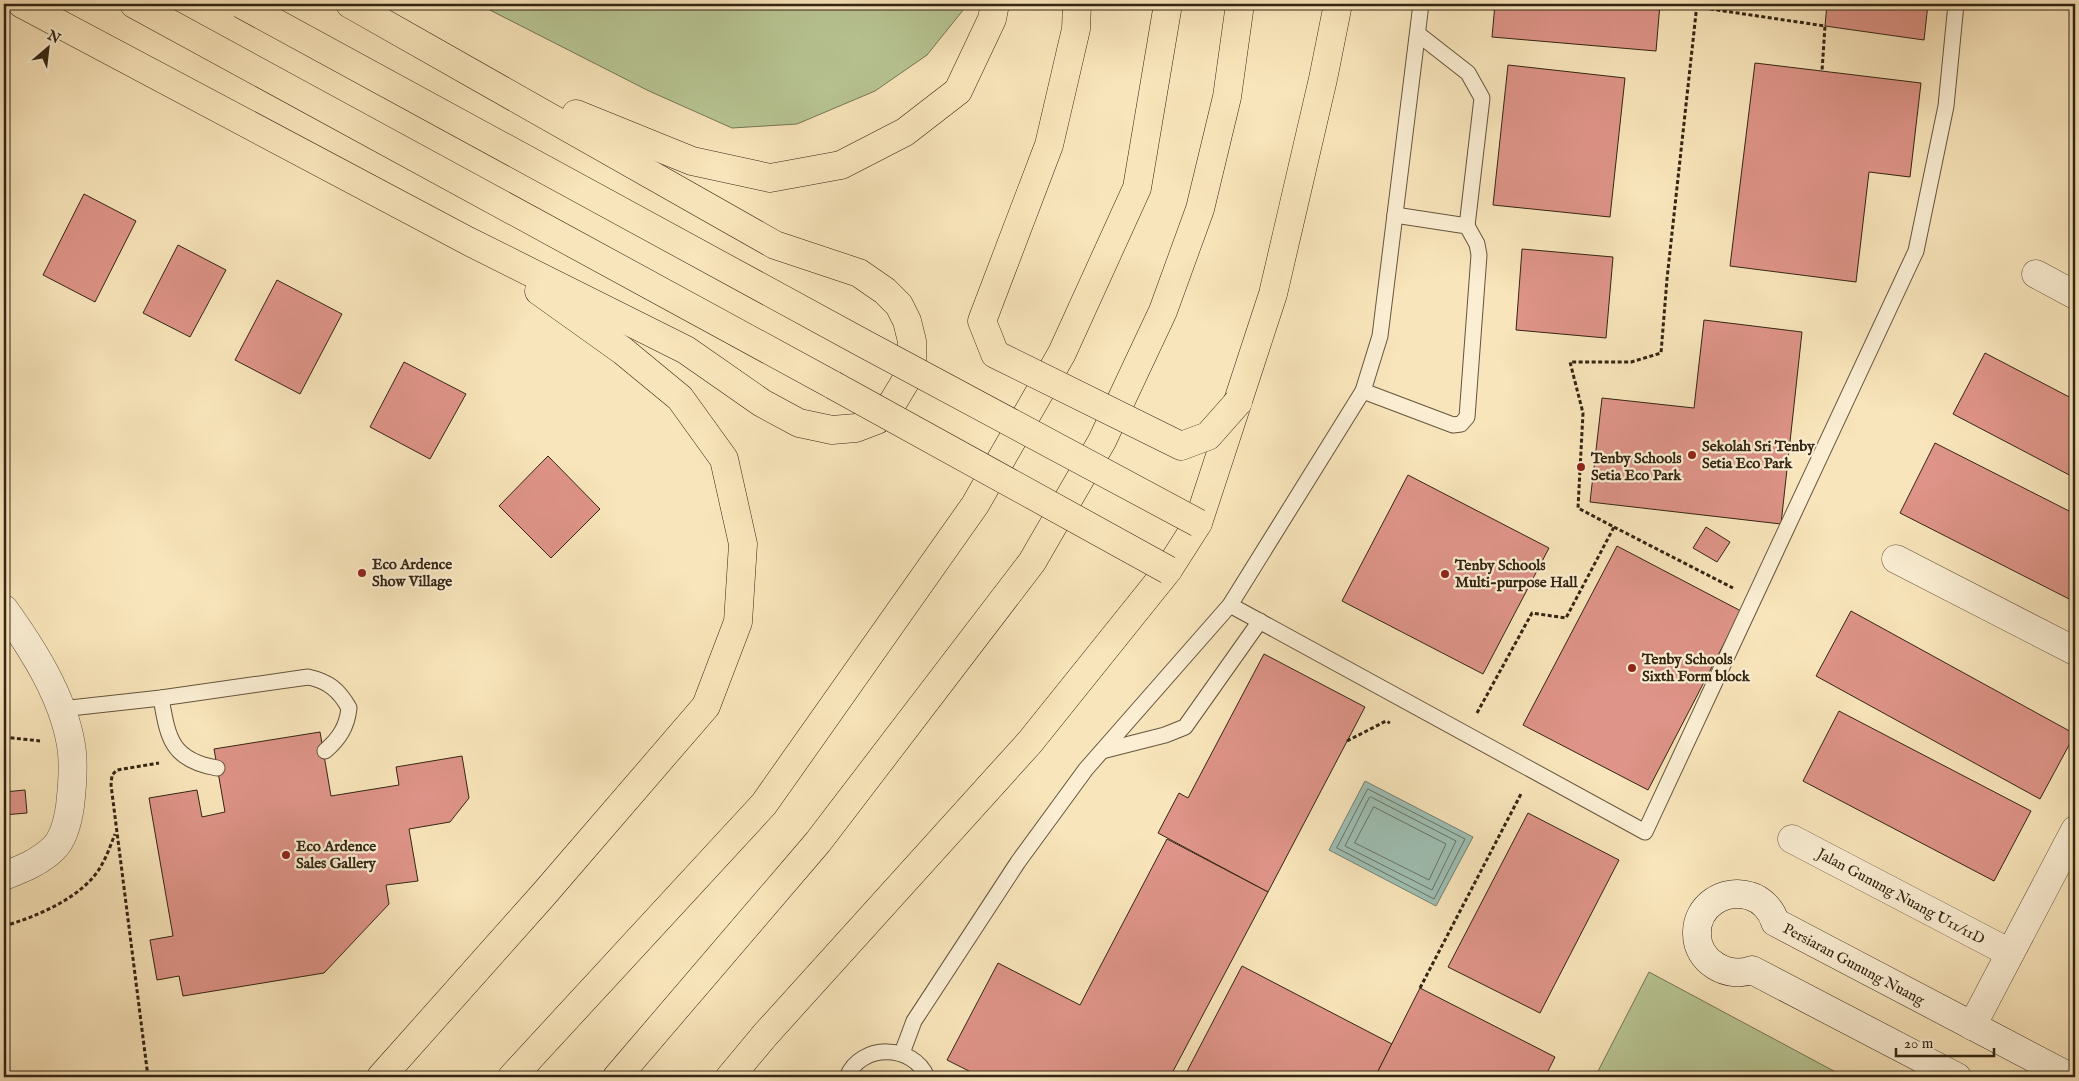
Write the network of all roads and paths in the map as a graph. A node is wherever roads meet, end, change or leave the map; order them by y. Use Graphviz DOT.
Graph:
graph roads {
  1 [pos="6,4"];
  2 [pos="22,4"];
  3 [pos="134,4"];
  4 [pos="241,4"];
  5 [pos="350,4"];
  6 [pos="362,4"];
  7 [pos="995,4"];
  8 [pos="1077,4"];
  9 [pos="1168,4"];
  10 [pos="1240,4"];
  11 [pos="1338,4"];
  12 [pos="1421,4"];
  13 [pos="1956,4"];
  14 [pos="1697,5"];
  15 [pos="66,28"];
  16 [pos="1418,34"];
  17 [pos="444,56"];
  18 [pos="1822,71"];
  19 [pos="1395,216"];
  20 [pos="1467,226"];
  21 [pos="468,241"];
  22 [pos="2036,274"];
  23 [pos="2075,295"];
  24 [pos="1363,391"];
  25 [pos="1238,402"];
  26 [pos="1198,523"];
  27 [pos="1614,527"];
  28 [pos="1896,559"];
  29 [pos="1168,570"];
  30 [pos="1754,599"];
  31 [pos="1230,605"];
  32 [pos="4,608"];
  33 [pos="1260,621"];
  34 [pos="2075,650"];
  35 [pos="161,698"];
  36 [pos="60,709"];
  37 [pos="1395,725"];
  38 [pos="1466,734"];
  39 [pos="1347,741"];
  40 [pos="325,751"];
  41 [pos="1102,751"];
  42 [pos="187,759"];
  43 [pos="216,768"];
  44 [pos="1522,791"];
  45 [pos="2075,830"];
  46 [pos="116,832"];
  47 [pos="1792,839"];
  48 [pos="4,876"];
  49 [pos="4,926"];
  50 [pos="2010,953"];
  51 [pos="1420,988"];
  52 [pos="1972,1026"];
  53 [pos="902,1053"];
  54 [pos="148,1077"];
  55 [pos="381,1077"];
  56 [pos="512,1077"];
  57 [pos="618,1077"];
  58 [pos="730,1077"];
  59 [pos="848,1077"];
  60 [pos="928,1077"];
  61 [pos="1957,1077"];
  62 [pos="2070,1077"];
  1 -- 15 [label="highway"];
  2 -- 15 [label="highway"];
  3 -- 29 [label="highway, bridge"];
  4 -- 26 [label="highway, bridge"];
  5 -- 17 [label="highway"];
  6 -- 17 [label="lane"];
  7 -- 17 [label="highway"];
  8 -- 25 [label="highway, bridge"];
  9 -- 56 [label="highway"];
  10 -- 57 [label="highway"];
  11 -- 25 [label="highway"];
  12 -- 16 [label="lane"];
  13 -- 30 [label="lane"];
  14 -- 18 [label="path"];
  14 -- 27 [label="path"];
  15 -- 21 [label="highway"];
  16 -- 19 [label="lane"];
  16 -- 20 [label="lane"];
  17 -- 21 [label="highway"];
  19 -- 20 [label="lane"];
  19 -- 24 [label="lane"];
  20 -- 24 [label="lane"];
  21 -- 55 [label="highway"];
  22 -- 23 [label="street"];
  24 -- 31 [label="lane"];
  25 -- 26 [label="highway, bridge"];
  26 -- 29 [label="highway"];
  27 -- 30 [label="path"];
  27 -- 38 [label="path"];
  28 -- 34 [label="street"];
  29 -- 58 [label="highway"];
  30 -- 38 [label="lane"];
  31 -- 33 [label="lane"];
  31 -- 41 [label="lane"];
  32 -- 36 [label="street"];
  33 -- 38 [label="lane"];
  33 -- 41 [label="lane"];
  35 -- 36 [label="lane"];
  35 -- 40 [label="lane"];
  35 -- 42 [label="lane"];
  36 -- 48 [label="street"];
  37 -- 39 [label="path"];
  41 -- 53 [label="lane"];
  42 -- 43 [label="lane"];
  42 -- 46 [label="path"];
  44 -- 51 [label="path"];
  45 -- 50 [label="street"];
  46 -- 49 [label="path"];
  46 -- 54 [label="path"];
  47 -- 50 [label="street, Jalan Gunung Nuang U11/11D"];
  50 -- 52 [label="street"];
  52 -- 61 [label="street, Persiaran Gunung Nuang"];
  52 -- 62 [label="street, Persiaran Gunung Nuang"];
  53 -- 59 [label="lane"];
  53 -- 60 [label="lane"];
}
